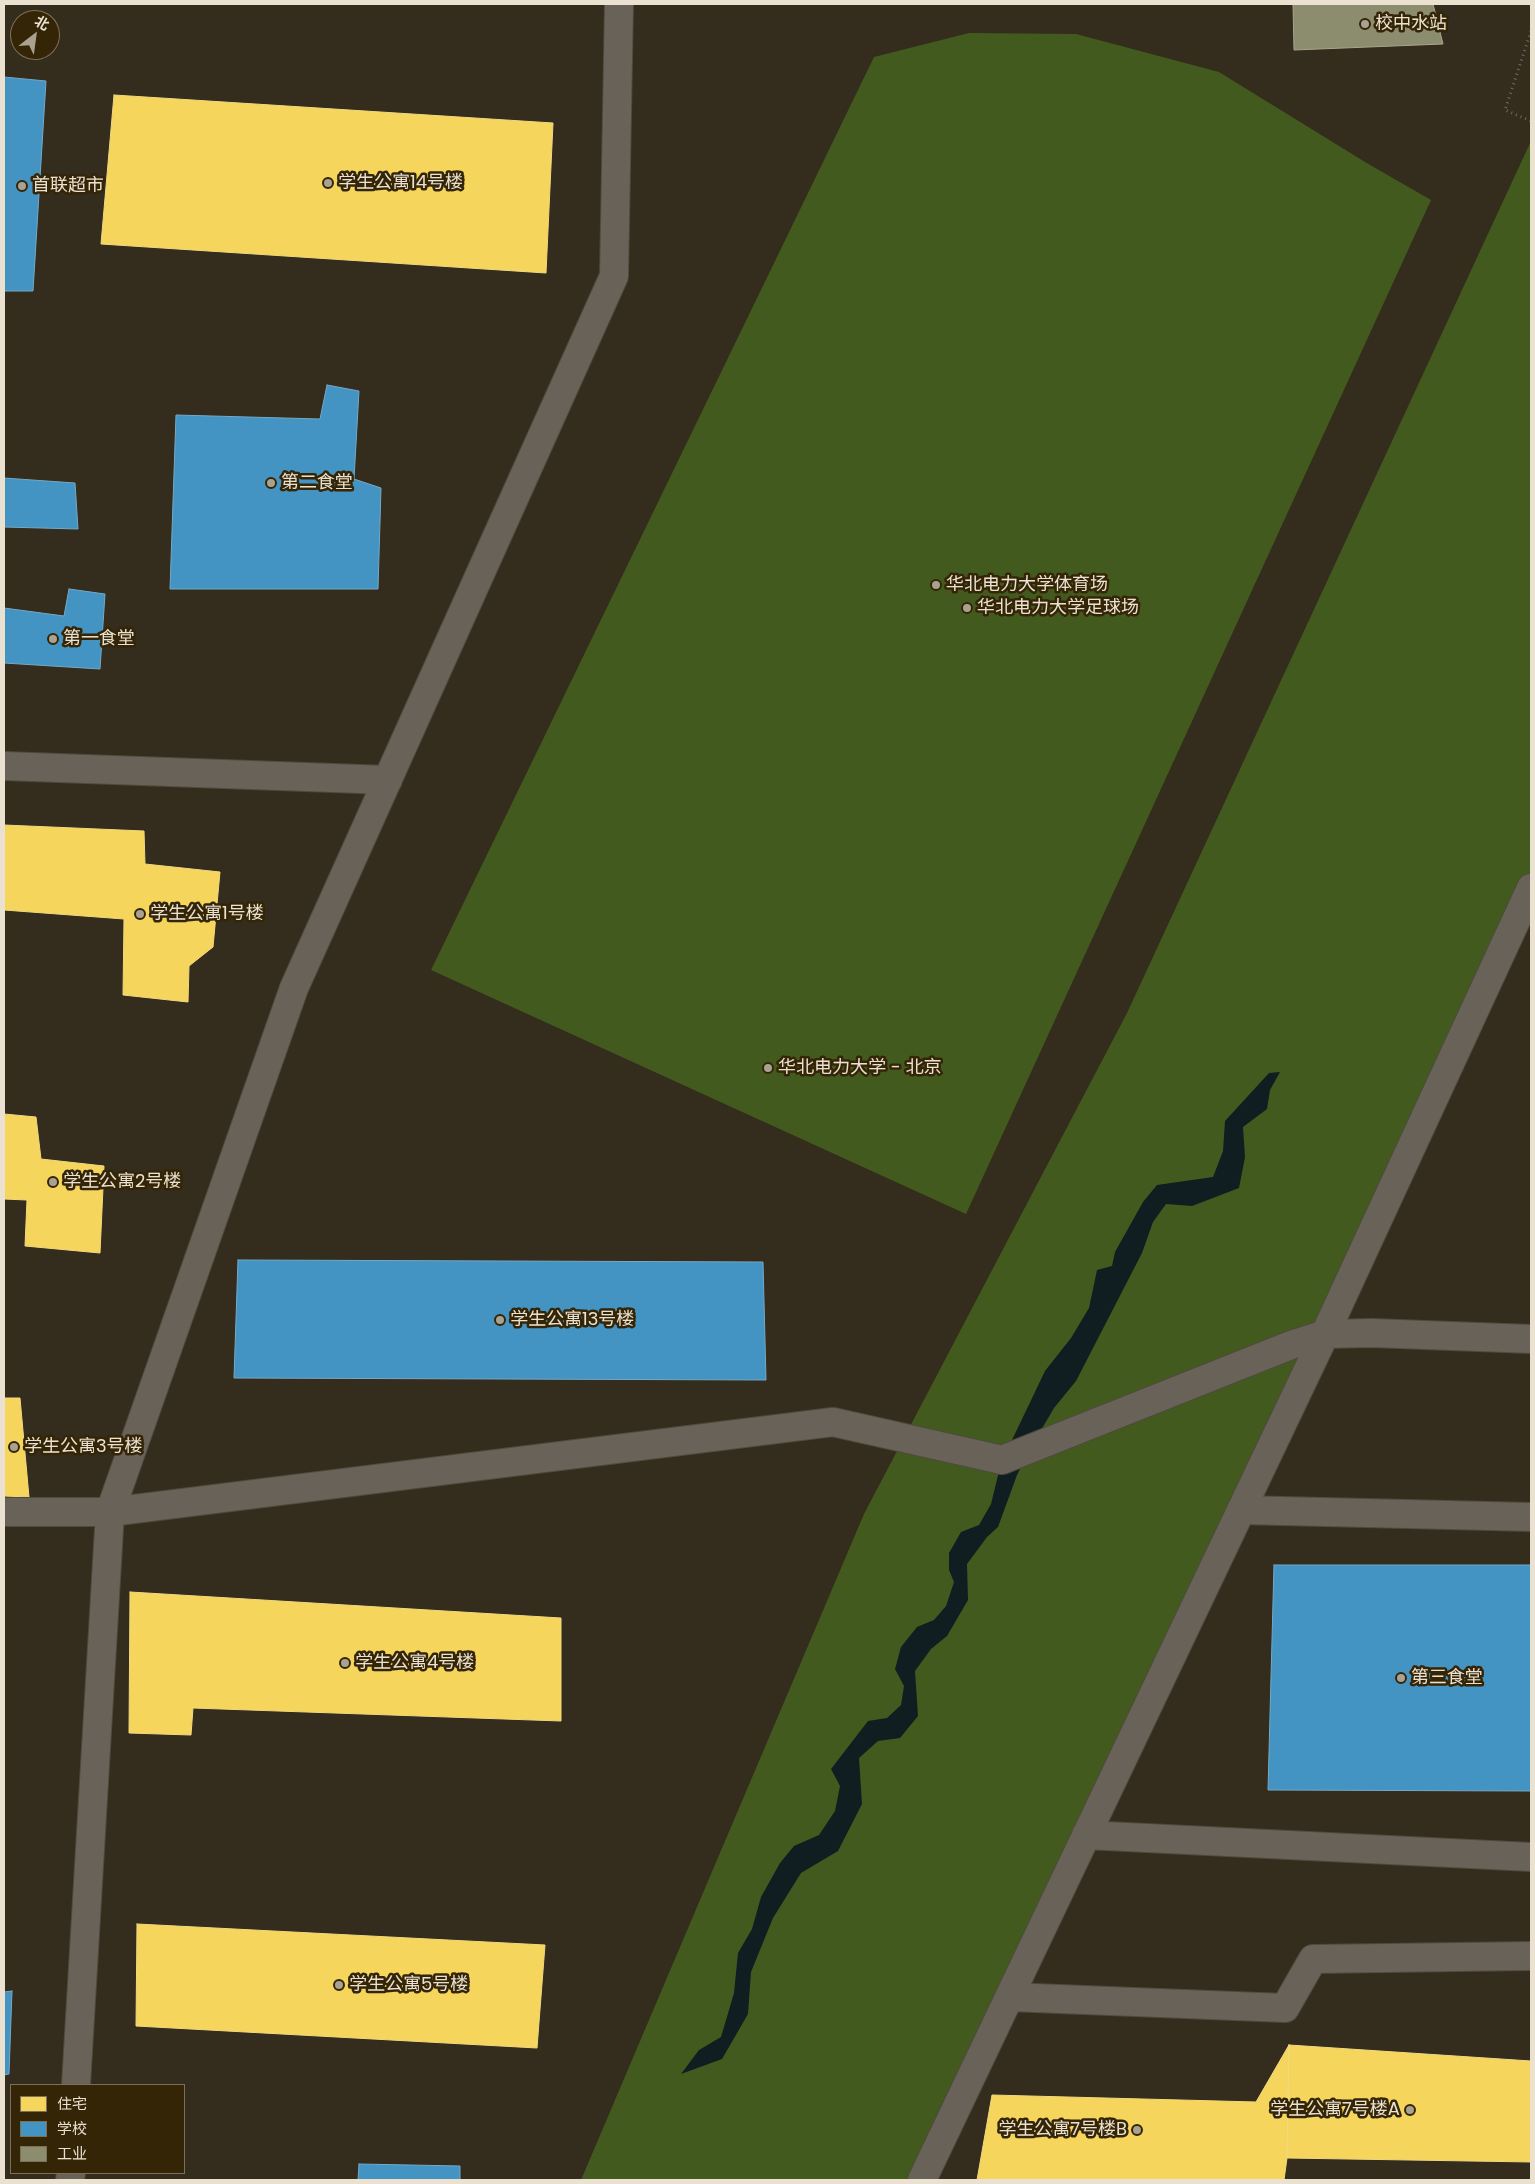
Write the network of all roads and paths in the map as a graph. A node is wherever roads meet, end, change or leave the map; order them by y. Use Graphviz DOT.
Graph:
graph roads {
  1 [pos="619,4"];
  2 [pos="1531,31"];
  3 [pos="1531,121"];
  4 [pos="4,766"];
  5 [pos="388,780"];
  6 [pos="1531,888"];
  7 [pos="1325,1334"];
  8 [pos="1531,1339"];
  9 [pos="1241,1510"];
  10 [pos="4,1512"];
  11 [pos="110,1512"];
  12 [pos="1531,1517"];
  13 [pos="1086,1835"];
  14 [pos="1531,1857"];
  15 [pos="1531,1956"];
  16 [pos="1009,1997"];
  17 [pos="76,2084"];
  18 [pos="922,2180"];
  1 -- 5 [label="street"];
  2 -- 3 [label="path"];
  4 -- 5 [label="street"];
  5 -- 11 [label="street"];
  6 -- 7 [label="street"];
  7 -- 8 [label="street"];
  7 -- 9 [label="street"];
  7 -- 11 [label="street"];
  9 -- 12 [label="street"];
  9 -- 13 [label="street"];
  10 -- 11 [label="street"];
  11 -- 17 [label="street"];
  13 -- 14 [label="street"];
  13 -- 16 [label="street"];
  15 -- 16 [label="street"];
  16 -- 18 [label="street"];
}
